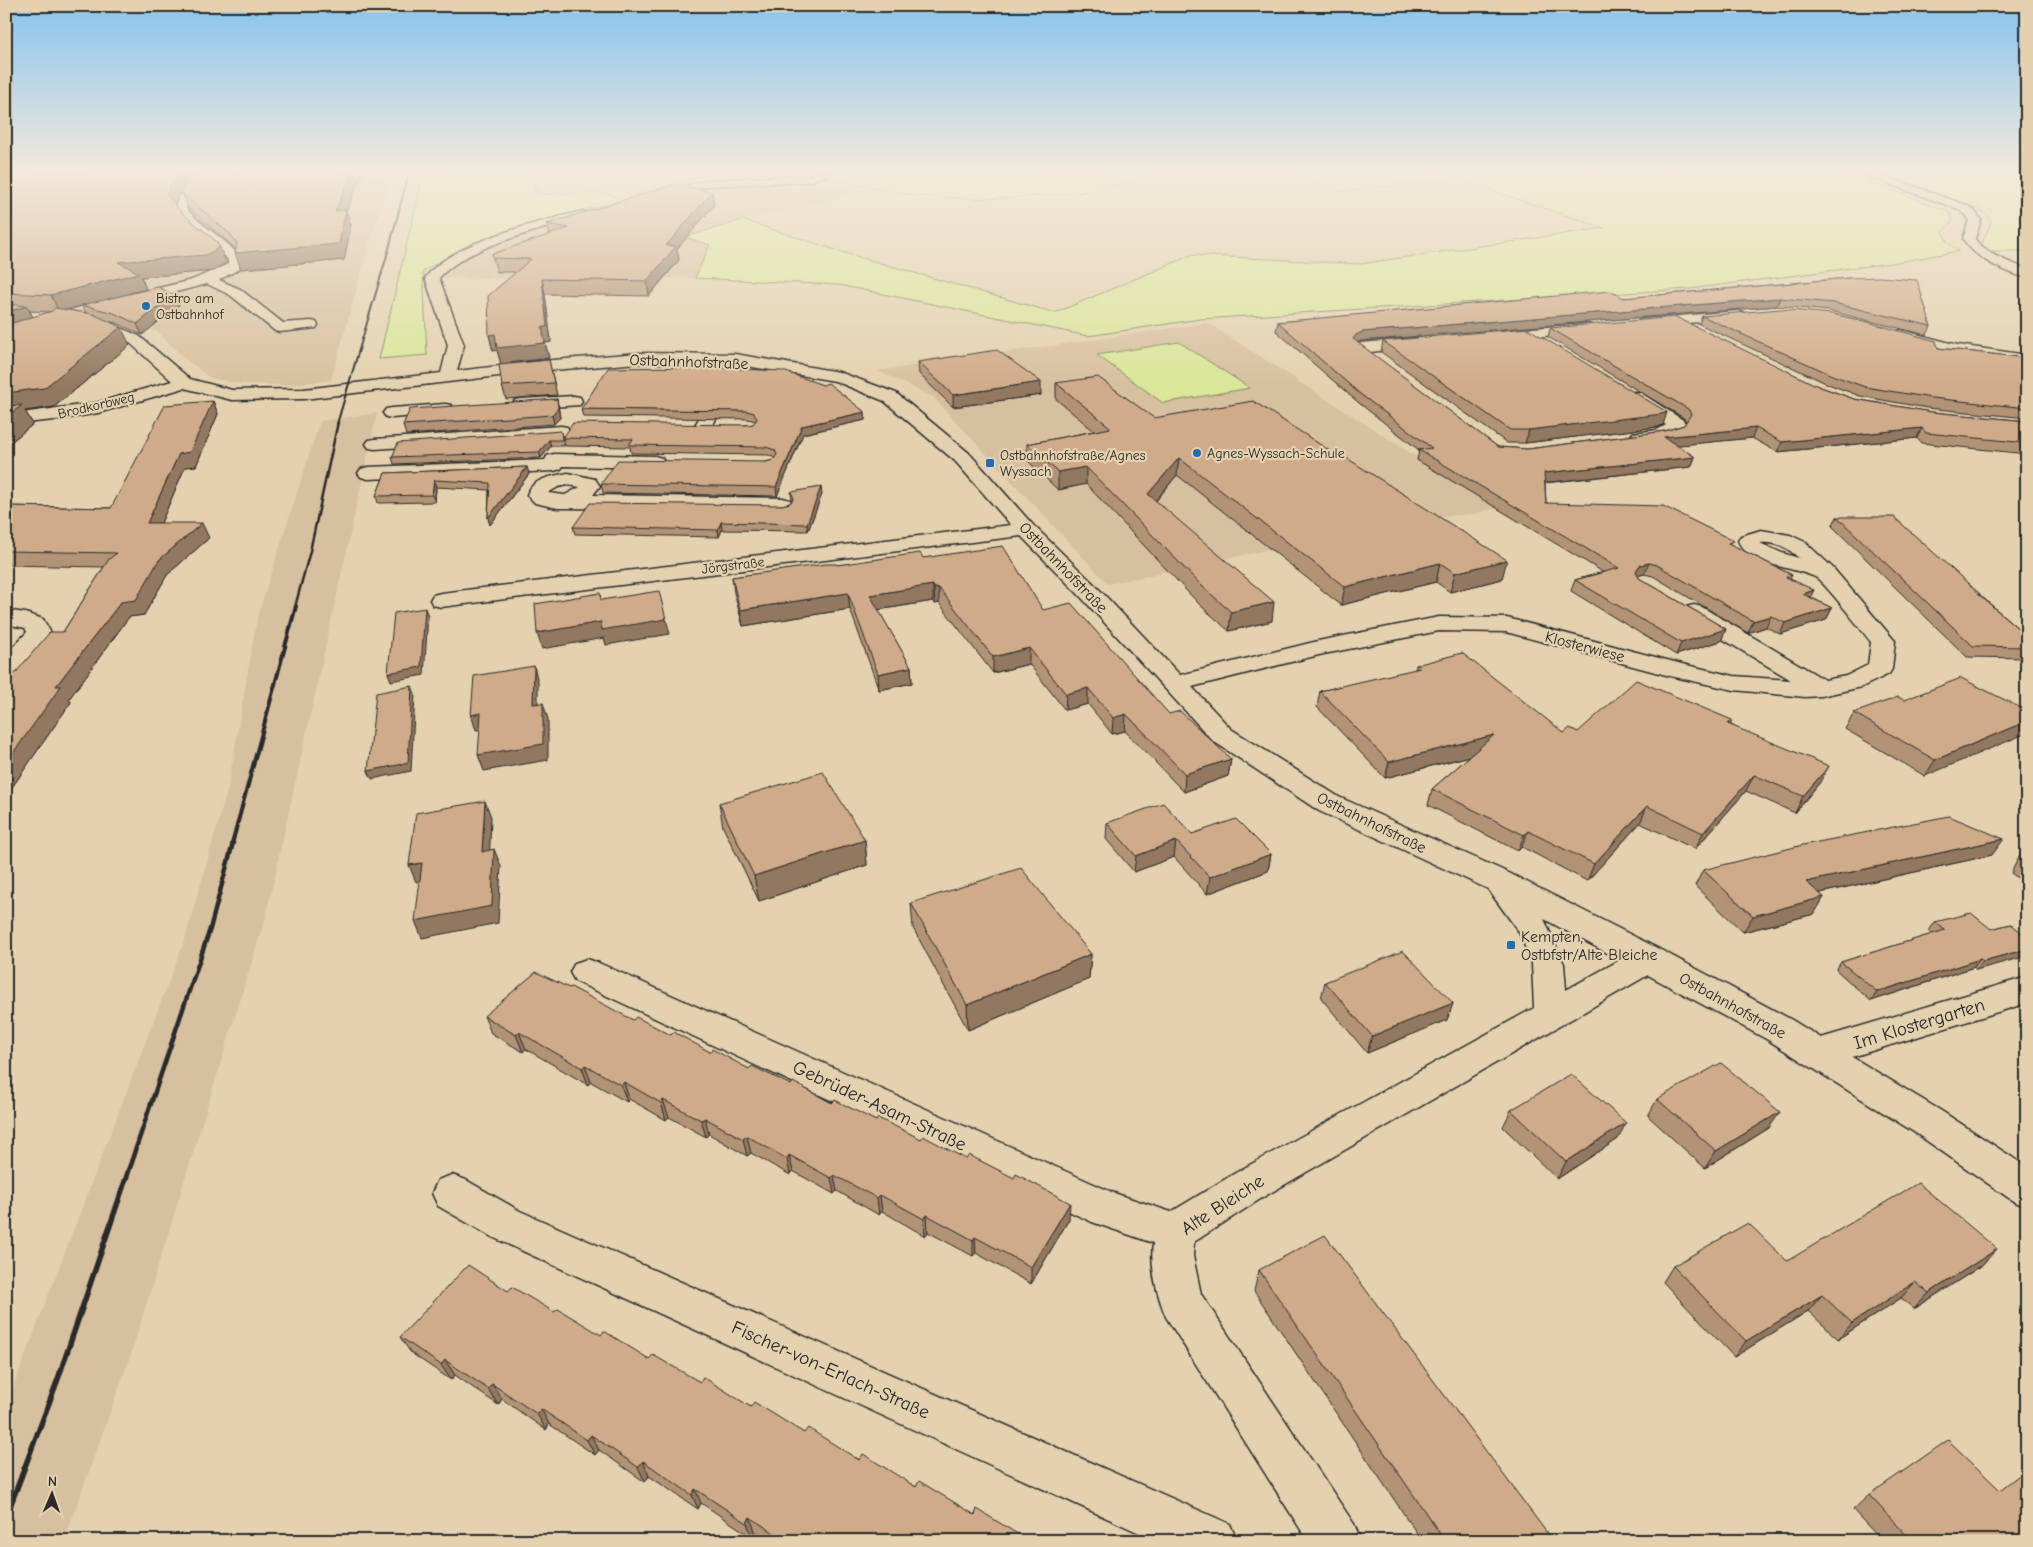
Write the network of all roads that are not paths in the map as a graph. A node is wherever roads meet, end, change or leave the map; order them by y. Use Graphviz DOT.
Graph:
graph roads {
  1 [pos="221,244"];
  2 [pos="487,244"];
  3 [pos="1972,244"];
  4 [pos="2027,274"];
  5 [pos="208,280"];
  6 [pos="121,302"];
  7 [pos="82,313"];
  8 [pos="1753,314"];
  9 [pos="1675,320"];
  10 [pos="1625,324"];
  11 [pos="311,325"];
  12 [pos="1605,326"];
  13 [pos="1885,330"];
  14 [pos="1700,332"];
  15 [pos="1526,333"];
  16 [pos="1478,337"];
  17 [pos="1429,342"];
  18 [pos="1550,347"];
  19 [pos="1377,360"];
  20 [pos="2027,360"];
  21 [pos="448,376"];
  22 [pos="581,382"];
  23 [pos="184,383"];
  24 [pos="1624,390"];
  25 [pos="502,405"];
  26 [pos="715,406"];
  27 [pos="464,408"];
  28 [pos="392,413"];
  29 [pos="6,420"];
  30 [pos="684,425"];
  31 [pos="704,425"];
  32 [pos="721,426"];
  33 [pos="567,427"];
  34 [pos="1620,440"];
  35 [pos="375,444"];
  36 [pos="670,462"];
  37 [pos="553,469"];
  38 [pos="368,473"];
  39 [pos="562,501"];
  40 [pos="783,504"];
  41 [pos="1026,529"];
  42 [pos="1825,573"];
  43 [pos="441,600"];
  44 [pos="1678,603"];
  45 [pos="6,618"];
  46 [pos="6,669"];
  47 [pos="1175,684"];
  48 [pos="1821,688"];
  49 [pos="1498,881"];
  50 [pos="1649,960"];
  51 [pos="587,972"];
  52 [pos="2024,993"];
  53 [pos="1551,1015"];
  54 [pos="1817,1053"];
  55 [pos="2027,1189"];
  56 [pos="452,1193"];
  57 [pos="1175,1232"];
  58 [pos="1213,1541"];
  59 [pos="1337,1541"];
  1 -- 5 [label="street"];
  2 -- 21 [label="street"];
  3 -- 4 [label="street"];
  5 -- 6 [label="street"];
  5 -- 11 [label="street"];
  7 -- 23 [label="street, Ostbahnhofstraße"];
  8 -- 9 [label="street"];
  9 -- 10 [label="street"];
  9 -- 14 [label="street"];
  12 -- 15 [label="street"];
  13 -- 20 [label="street"];
  15 -- 16 [label="street"];
  15 -- 18 [label="street"];
  17 -- 19 [label="street"];
  21 -- 22 [label="street, Ostbahnhofstraße"];
  21 -- 23 [label="street, Ostbahnhofstraße"];
  22 -- 25 [label="street"];
  22 -- 33 [label="street"];
  22 -- 41 [label="street, Ostbahnhofstraße"];
  23 -- 29 [label="street, Brodkorbweg"];
  24 -- 34 [label="street"];
  26 -- 31 [label="street"];
  27 -- 28 [label="street"];
  30 -- 31 [label="street"];
  31 -- 32 [label="street"];
  33 -- 35 [label="street"];
  33 -- 37 [label="street"];
  36 -- 37 [label="street"];
  37 -- 38 [label="street"];
  37 -- 39 [label="street"];
  37 -- 39 [label="street"];
  39 -- 40 [label="street"];
  41 -- 43 [label="street, Jörgstraße"];
  41 -- 47 [label="street, Ostbahnhofstraße"];
  42 -- 48 [label="street, Klosterwiese"];
  44 -- 48 [label="street"];
  45 -- 46 [label="street"];
  47 -- 48 [label="street, Klosterwiese"];
  47 -- 49 [label="street, Ostbahnhofstraße"];
  49 -- 50 [label="street, Ostbahnhofstraße"];
  49 -- 53 [label="street"];
  50 -- 53 [label="street, Alte Bleiche"];
  50 -- 54 [label="street, Ostbahnhofstraße"];
  51 -- 57 [label="street, Gebrüder-Asam-Straße"];
  52 -- 54 [label="street, Im Klostergarten"];
  53 -- 57 [label="street, Alte Bleiche"];
  54 -- 55 [label="street, Ostbahnhofstraße"];
  56 -- 58 [label="street, Fischer-von-Erlach-Straße"];
  57 -- 59 [label="street, Alte Bleiche"];
}
